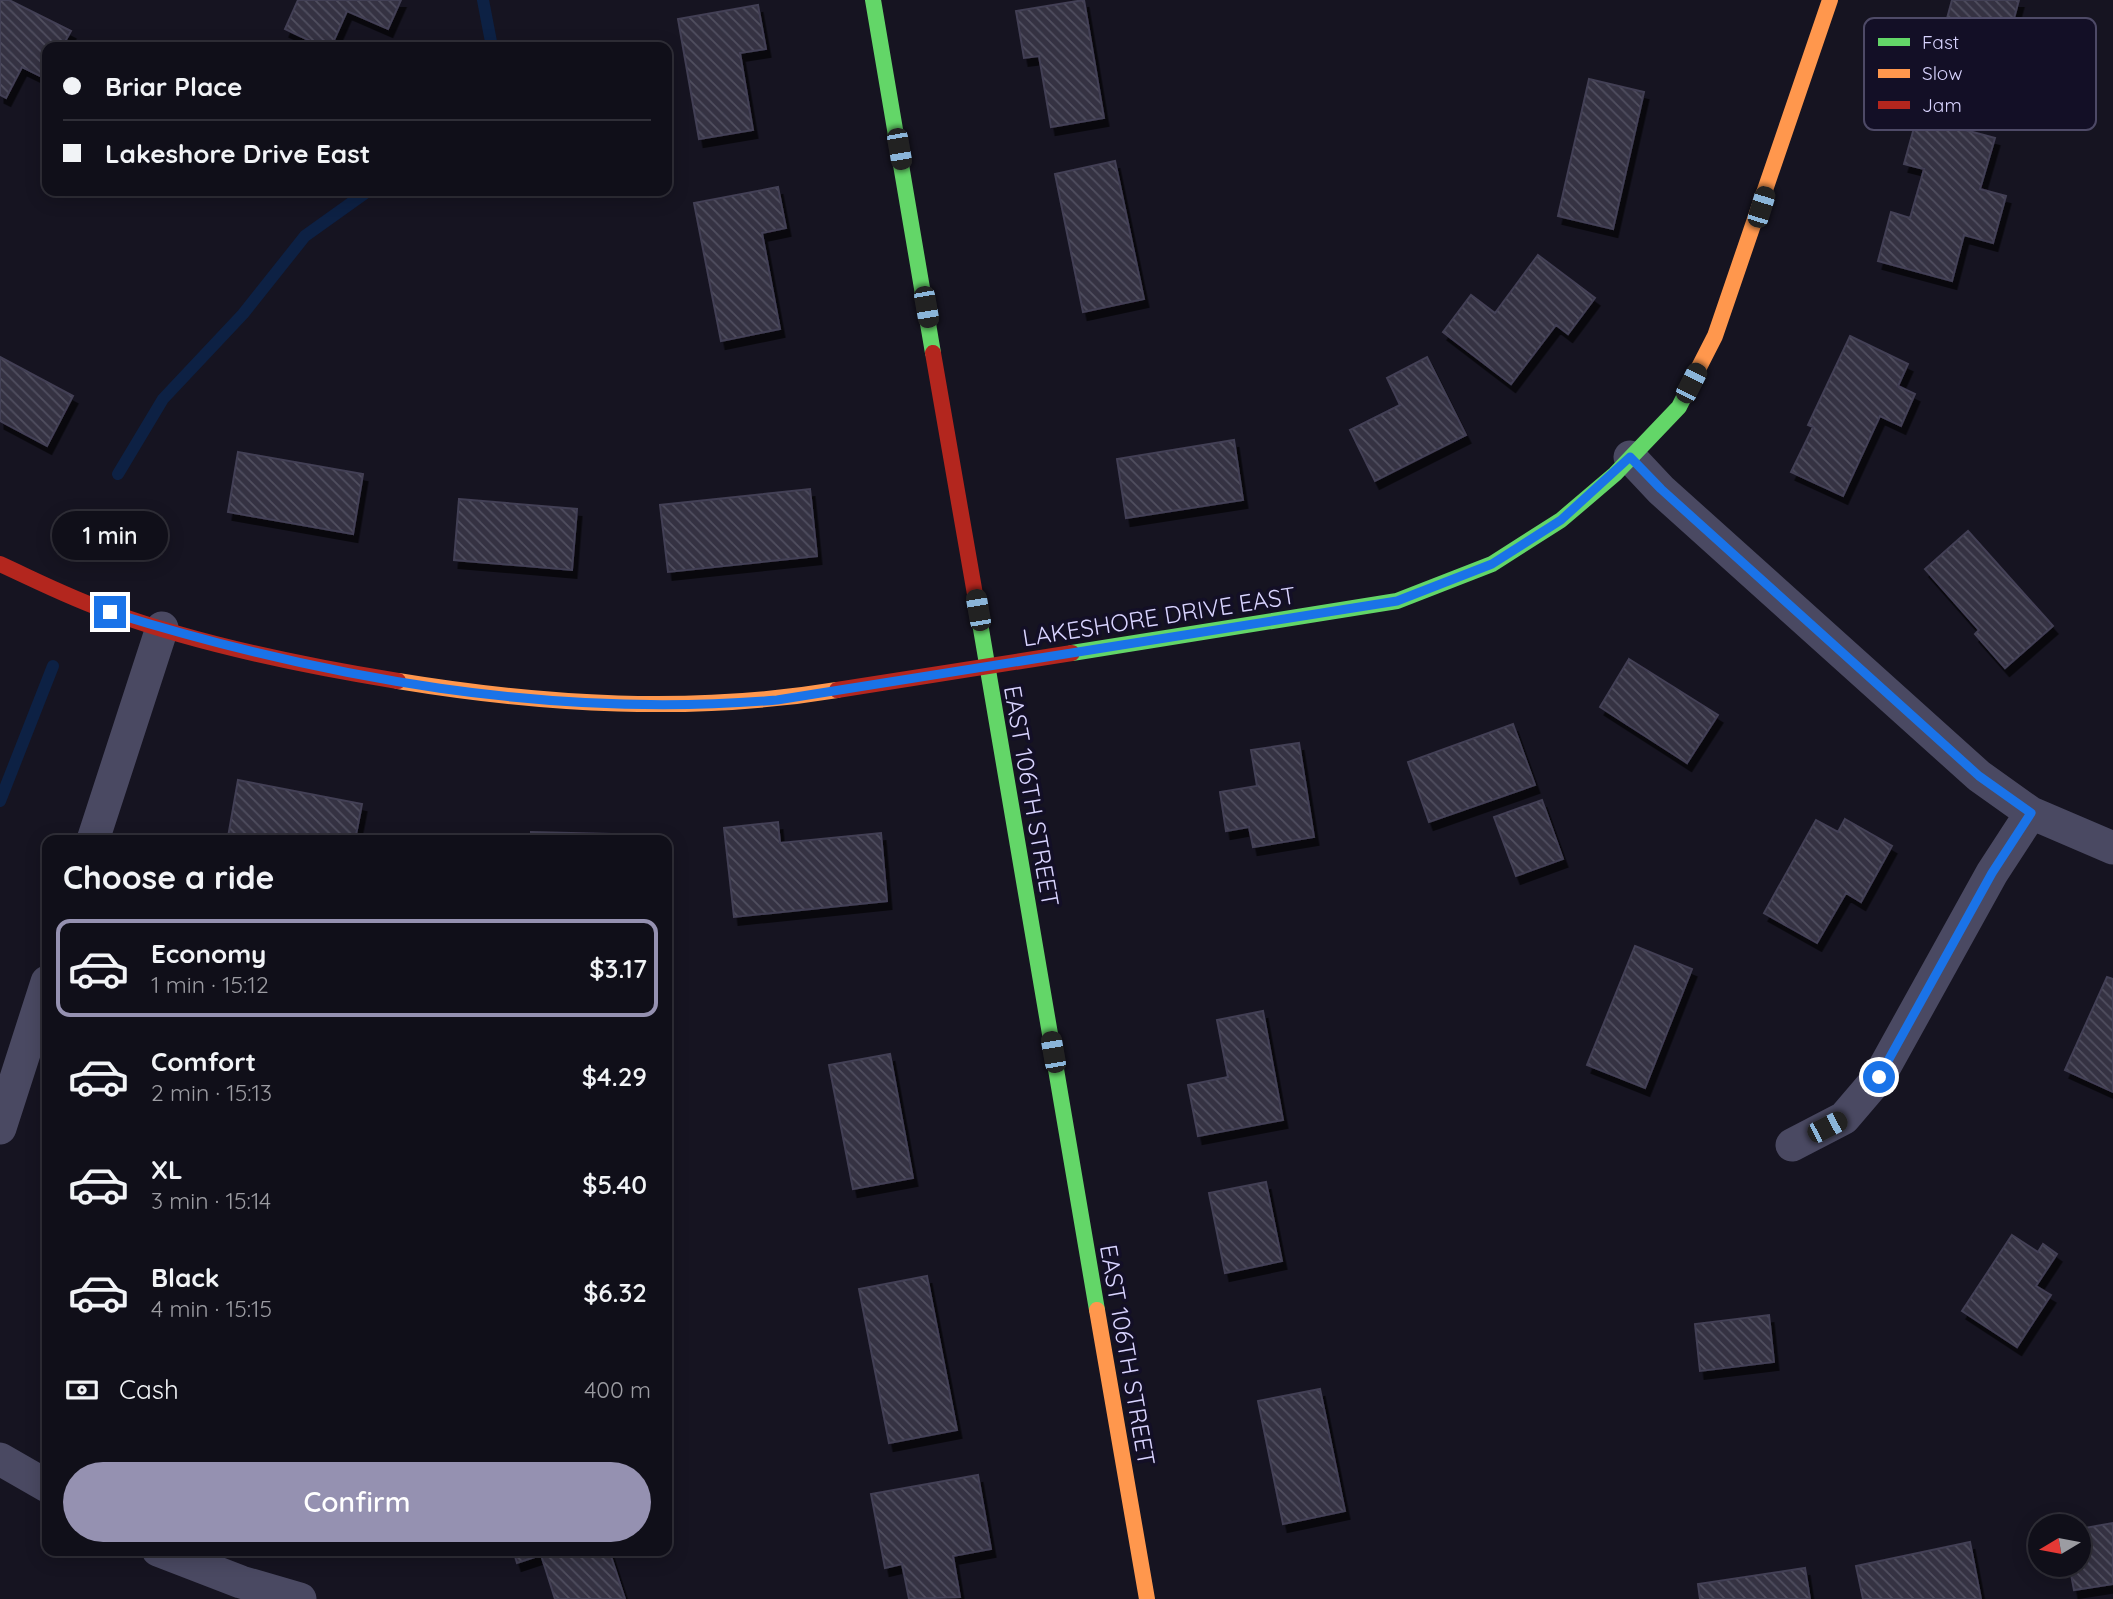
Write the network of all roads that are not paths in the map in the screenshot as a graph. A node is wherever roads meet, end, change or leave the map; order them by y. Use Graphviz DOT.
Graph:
graph roads {
  1 [pos="873,0"];
  2 [pos="1830,0"];
  3 [pos="1630,457"];
  4 [pos="0,564"];
  5 [pos="162,628"];
  6 [pos="987,667"];
  7 [pos="2031,813"];
  8 [pos="95,835"];
  9 [pos="2113,848"];
  10 [pos="42,998"];
  11 [pos="0,1128"];
  12 [pos="1792,1145"];
  13 [pos="0,1459"];
  14 [pos="42,1483"];
  15 [pos="174,1556"];
  16 [pos="300,1599"];
  17 [pos="1147,1599"];
  1 -- 6 [label="street, EAST 106TH STREET"];
  2 -- 3 [label="street, LAKESHORE DRIVE EAST"];
  3 -- 6 [label="street, LAKESHORE DRIVE EAST"];
  3 -- 7 [label="street"];
  4 -- 5 [label="street, LAKESHORE DRIVE EAST"];
  5 -- 6 [label="street, LAKESHORE DRIVE EAST"];
  5 -- 8 [label="street"];
  6 -- 17 [label="street, EAST 106TH STREET"];
  7 -- 9 [label="street"];
  7 -- 12 [label="street"];
  10 -- 11 [label="street"];
  13 -- 14 [label="street"];
  15 -- 16 [label="street"];
}
